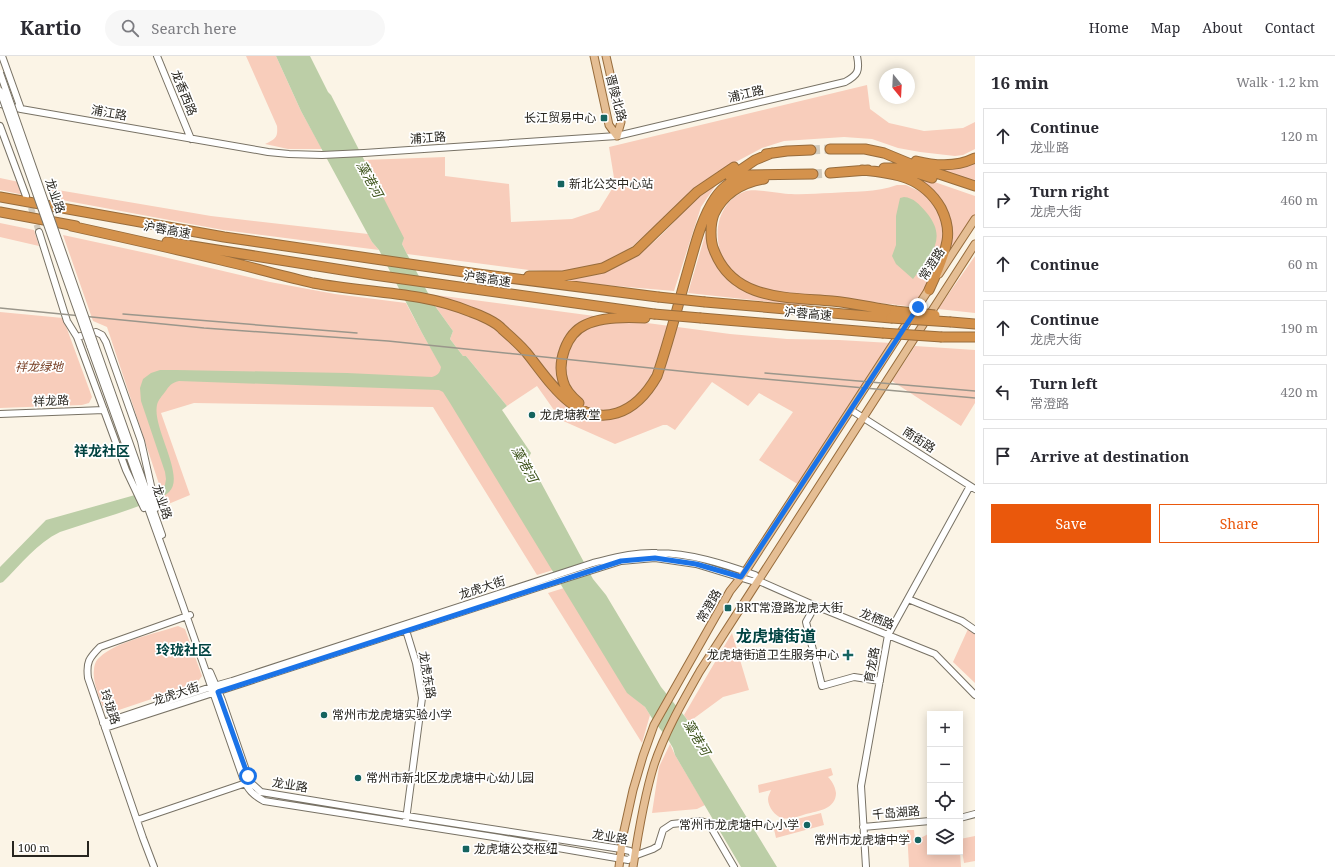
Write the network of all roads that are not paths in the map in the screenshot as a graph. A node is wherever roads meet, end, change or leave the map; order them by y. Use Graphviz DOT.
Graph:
graph roads {
  1 [pos="2,56"];
  2 [pos="157,56"];
  3 [pos="594,56"];
  4 [pos="606,56"];
  5 [pos="857,56"];
  6 [pos="0,73"];
  7 [pos="0,91"];
  8 [pos="0,104"];
  9 [pos="21,109"];
  10 [pos="0,126"];
  11 [pos="617,136"];
  12 [pos="191,139"];
  13 [pos="830,149"];
  14 [pos="811,150"];
  15 [pos="884,152"];
  16 [pos="772,153"];
  17 [pos="975,158"];
  18 [pos="862,170"];
  19 [pos="830,173"];
  20 [pos="813,174"];
  21 [pos="794,175"];
  22 [pos="969,186"];
  23 [pos="975,192"];
  24 [pos="26,196"];
  25 [pos="0,197"];
  26 [pos="0,212"];
  27 [pos="975,219"];
  28 [pos="71,226"];
  29 [pos="39,232"];
  30 [pos="975,244"];
  31 [pos="425,266"];
  32 [pos="929,290"];
  33 [pos="893,314"];
  34 [pos="653,316"];
  35 [pos="975,319"];
  36 [pos="953,320"];
  37 [pos="975,324"];
  38 [pos="77,337"];
  39 [pos="975,337"];
  40 [pos="93,346"];
  41 [pos="104,410"];
  42 [pos="851,410"];
  43 [pos="0,414"];
  44 [pos="864,418"];
  45 [pos="143,488"];
  46 [pos="973,488"];
  47 [pos="150,505"];
  48 [pos="743,575"];
  49 [pos="759,581"];
  50 [pos="908,599"];
  51 [pos="815,606"];
  52 [pos="189,616"];
  53 [pos="406,628"];
  54 [pos="975,630"];
  55 [pos="888,635"];
  56 [pos="880,681"];
  57 [pos="215,689"];
  58 [pos="975,695"];
  59 [pos="104,726"];
  60 [pos="247,783"];
  61 [pos="975,814"];
  62 [pos="407,816"];
  63 [pos="963,817"];
  64 [pos="136,820"];
  65 [pos="927,821"];
  66 [pos="405,823"];
  67 [pos="863,827"];
  68 [pos="621,849"];
  69 [pos="634,856"];
  70 [pos="620,859"];
  71 [pos="154,867"];
  72 [pos="618,867"];
  73 [pos="633,867"];
  74 [pos="734,867"];
  75 [pos="866,867"];
  1 -- 9 [label="street"];
  2 -- 12 [label="street, 龙香西路"];
  3 -- 11 [label="main road, 晋陵北路"];
  4 -- 11 [label="main road, 晋陵北路"];
  5 -- 11 [label="street, 浦江路"];
  6 -- 40 [label="street, 龙业路, bridge"];
  7 -- 40 [label="street, 龙业路, bridge"];
  8 -- 9 [label="street, 浦江路"];
  9 -- 12 [label="street, 浦江路"];
  10 -- 24 [label="street"];
  11 -- 12 [label="street, 浦江路"];
  13 -- 15 [label="highway"];
  14 -- 16 [label="highway"];
  15 -- 17 [label="highway"];
  15 -- 22 [label="highway"];
  16 -- 31 [label="highway"];
  16 -- 34 [label="highway"];
  18 -- 19 [label="highway"];
  18 -- 22 [label="highway"];
  18 -- 32 [label="highway"];
  20 -- 21 [label="highway"];
  21 -- 28 [label="highway"];
  21 -- 33 [label="highway"];
  22 -- 23 [label="highway"];
  25 -- 31 [label="highway, 沪蓉高速"];
  26 -- 28 [label="highway, 沪蓉高速"];
  27 -- 32 [label="main road, 常澄路"];
  28 -- 34 [label="highway, 沪蓉高速"];
  29 -- 38 [label="street"];
  30 -- 44 [label="main road"];
  31 -- 33 [label="highway, 沪蓉高速, bridge"];
  32 -- 42 [label="main road, 常澄路"];
  33 -- 36 [label="highway, bridge"];
  34 -- 39 [label="highway, 沪蓉高速, bridge"];
  35 -- 36 [label="highway"];
  36 -- 37 [label="highway"];
  38 -- 41 [label="street"];
  38 -- 45 [label="street"];
  40 -- 45 [label="street, 龙业路"];
  41 -- 43 [label="street, 祥龙路"];
  41 -- 45 [label="street"];
  42 -- 44 [label="street, 南街路"];
  42 -- 48 [label="main road, 常澄路"];
  44 -- 46 [label="street, 南街路"];
  44 -- 49 [label="main road"];
  45 -- 47 [label="street, 龙业路"];
  45 -- 47 [label="street"];
  46 -- 50 [label="street, 育龙路"];
  47 -- 52 [label="street, 龙业路"];
  48 -- 49 [label="street"];
  48 -- 53 [label="street, 龙虎大街"];
  48 -- 68 [label="main road, 常澄路"];
  49 -- 51 [label="street, 龙栖路"];
  49 -- 69 [label="main road"];
  50 -- 54 [label="street"];
  50 -- 55 [label="street, 育龙路"];
  51 -- 55 [label="street, 龙栖路"];
  51 -- 56 [label="street"];
  52 -- 57 [label="street, 龙业路"];
  52 -- 59 [label="street, 玲珑路"];
  53 -- 57 [label="street, 龙虎大街"];
  53 -- 62 [label="street, 龙虎东路"];
  55 -- 56 [label="street, 育龙路"];
  55 -- 58 [label="street, 龙栖路"];
  56 -- 67 [label="street, 育龙路"];
  57 -- 59 [label="street, 龙虎大街"];
  57 -- 60 [label="street, 龙业路"];
  59 -- 64 [label="street, 玲珑路"];
  60 -- 62 [label="street, 龙业路"];
  60 -- 64 [label="street"];
  60 -- 66 [label="street, 龙业路"];
  61 -- 63 [label="street"];
  62 -- 66 [label="street, 龙虎东路"];
  62 -- 68 [label="street, 龙业路"];
  64 -- 71 [label="street, 玲珑路"];
  65 -- 67 [label="street, 千岛湖路"];
  66 -- 70 [label="street, 龙业路"];
  67 -- 75 [label="street, 育龙路"];
  68 -- 69 [label="street, 龙业路"];
  68 -- 70 [label="main road, 常澄路"];
  69 -- 70 [label="street, 龙业路"];
  69 -- 73 [label="main road"];
  69 -- 74 [label="street"];
  70 -- 72 [label="main road, 常澄路"];
}
